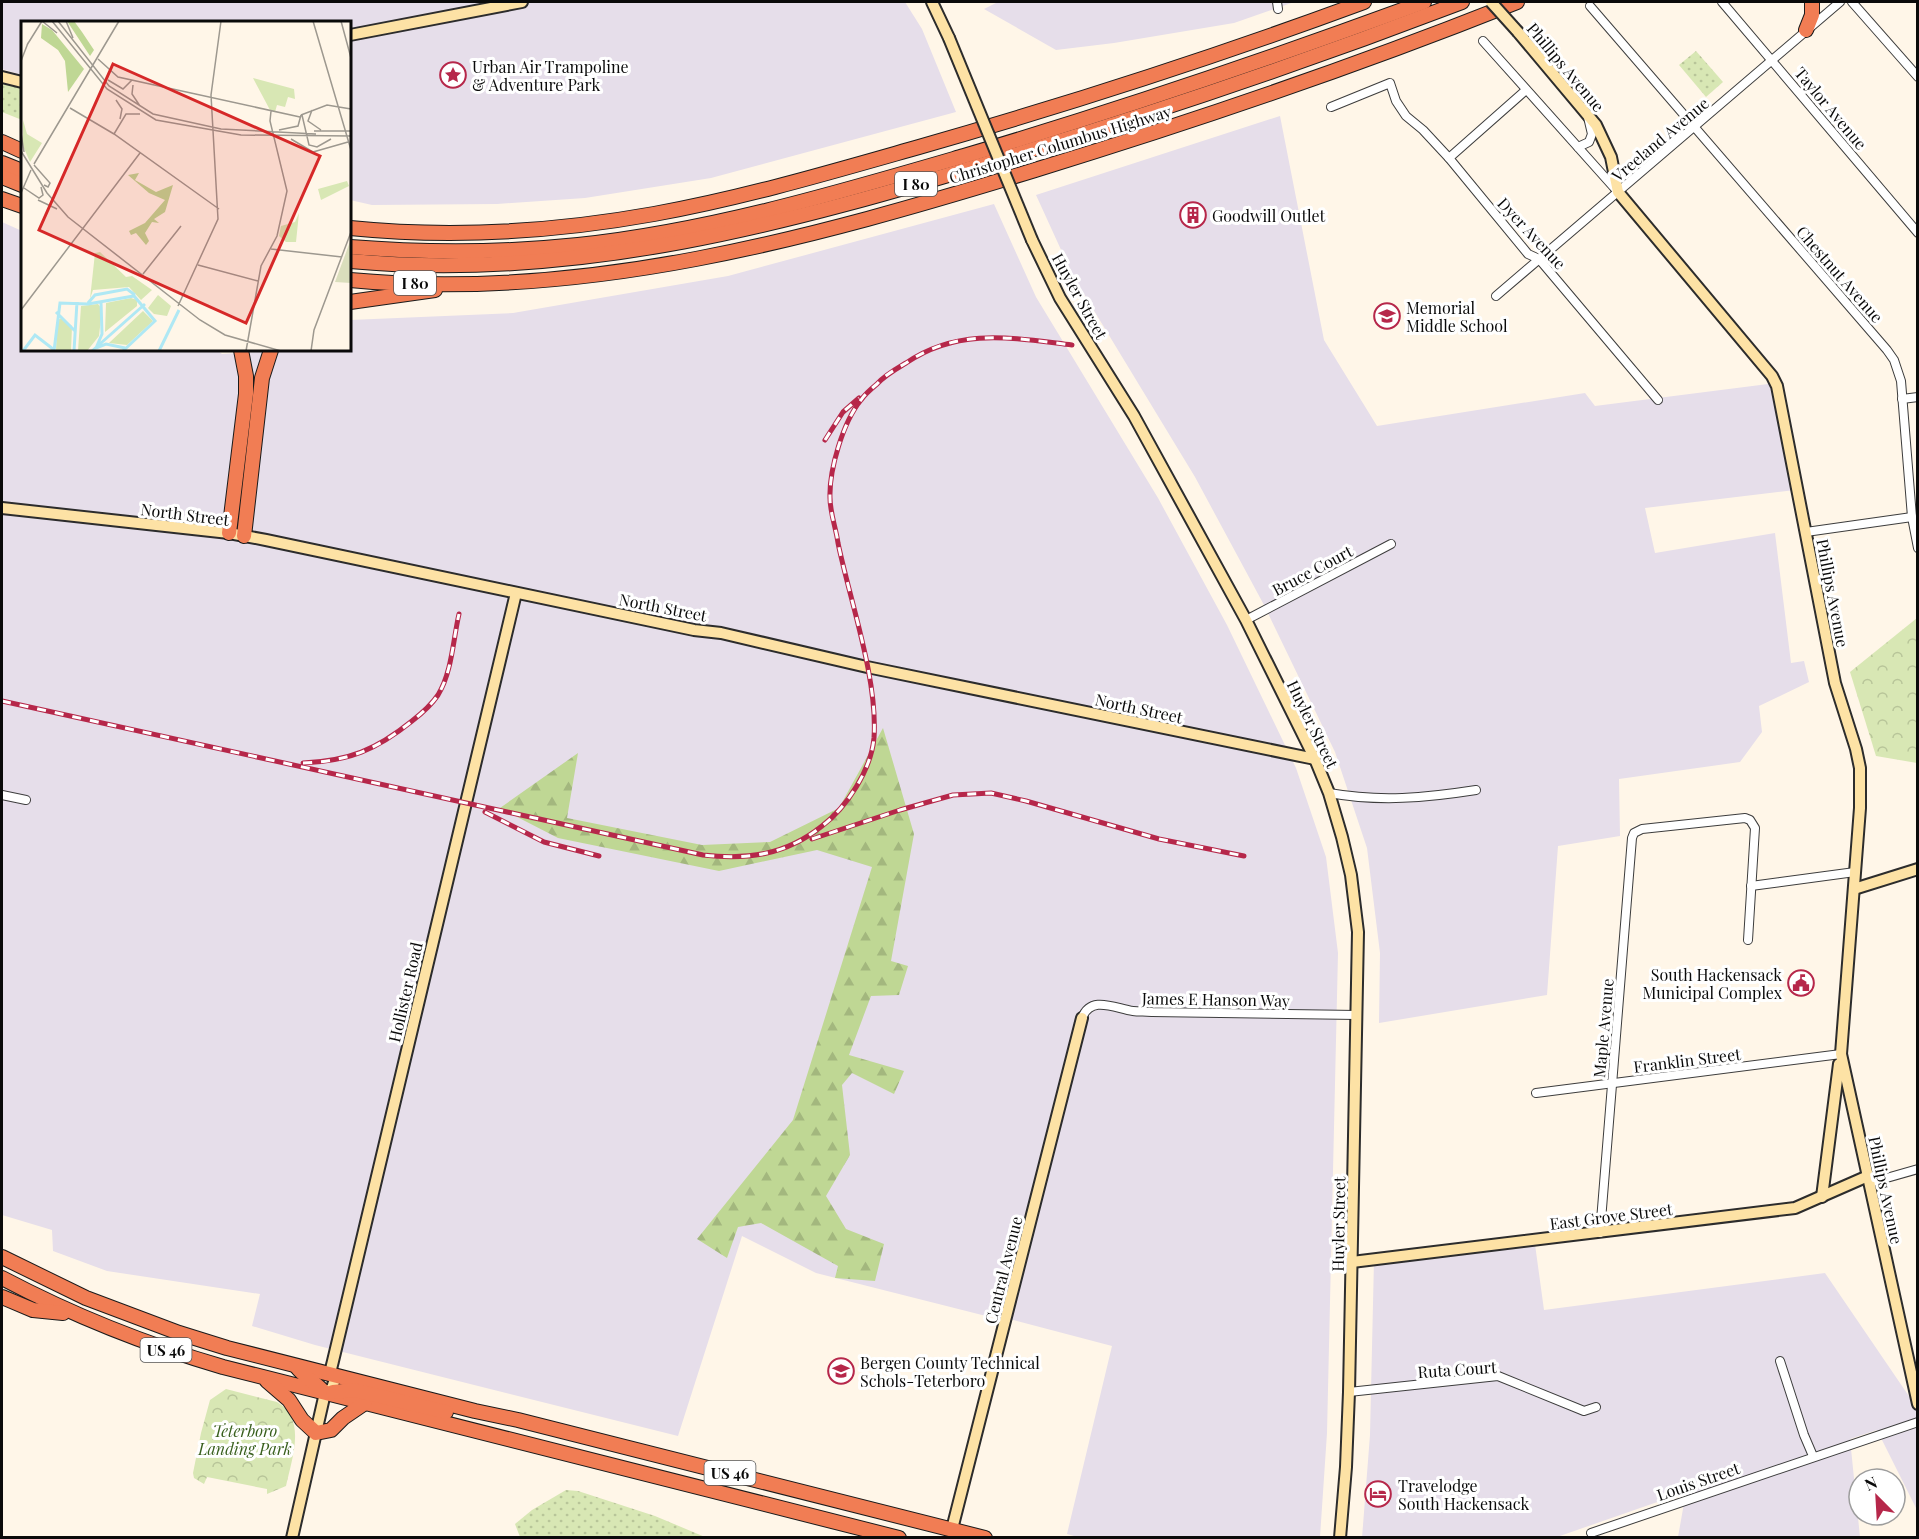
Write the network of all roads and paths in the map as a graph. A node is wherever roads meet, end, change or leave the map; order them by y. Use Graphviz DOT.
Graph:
graph roads {
  1 [pos="522,2"];
  2 [pos="932,2"];
  3 [pos="1364,2"];
  4 [pos="1424,2"];
  5 [pos="1462,2"];
  6 [pos="1491,2"];
  7 [pos="1517,2"];
  8 [pos="1722,2"];
  9 [pos="1812,2"];
  10 [pos="1840,2"];
  11 [pos="1852,2"];
  12 [pos="502,3"];
  13 [pos="1590,6"];
  14 [pos="1806,30"];
  15 [pos="351,35"];
  16 [pos="1483,41"];
  17 [pos="1772,59"];
  18 [pos="2,77"];
  19 [pos="1917,77"];
  20 [pos="21,82"];
  21 [pos="1526,90"];
  22 [pos="1331,107"];
  23 [pos="1587,113"];
  24 [pos="1694,127"];
  25 [pos="2,141"];
  26 [pos="21,145"];
  27 [pos="1578,147"];
  28 [pos="21,150"];
  29 [pos="1449,158"];
  30 [pos="2,163"];
  31 [pos="21,171"];
  32 [pos="2,177"];
  33 [pos="21,185"];
  34 [pos="1618,192"];
  35 [pos="2,199"];
  36 [pos="21,206"];
  37 [pos="351,227"];
  38 [pos="1917,233"];
  39 [pos="351,247"];
  40 [pos="1539,259"];
  41 [pos="351,261"];
  42 [pos="351,280"];
  43 [pos="482,284"];
  44 [pos="1496,296"];
  45 [pos="351,302"];
  46 [pos="241,351"];
  47 [pos="271,351"];
  48 [pos="1917,397"];
  49 [pos="1902,399"];
  50 [pos="1658,400"];
  51 [pos="2,508"];
  52 [pos="1912,517"];
  53 [pos="1806,532"];
  54 [pos="229,533"];
  55 [pos="244,536"];
  56 [pos="1391,544"];
  57 [pos="1917,548"];
  58 [pos="516,593"];
  59 [pos="1246,620"];
  60 [pos="1315,759"];
  61 [pos="1476,790"];
  62 [pos="1329,793"];
  63 [pos="2,795"];
  64 [pos="26,800"];
  65 [pos="1917,869"];
  66 [pos="1855,872"];
  67 [pos="1751,886"];
  68 [pos="1854,889"];
  69 [pos="1748,940"];
  70 [pos="1357,1015"];
  71 [pos="1082,1018"];
  72 [pos="1841,1054"];
  73 [pos="1612,1083"];
  74 [pos="1536,1093"];
  75 [pos="1917,1169"];
  76 [pos="1868,1179"];
  77 [pos="1822,1197"];
  78 [pos="1600,1233"];
  79 [pos="2,1247"];
  80 [pos="2,1257"];
  81 [pos="1352,1262"];
  82 [pos="22,1268"];
  83 [pos="2,1278"];
  84 [pos="2,1297"];
  85 [pos="72,1314"];
  86 [pos="1780,1361"];
  87 [pos="296,1365"];
  88 [pos="330,1373"];
  89 [pos="263,1378"];
  90 [pos="1349,1392"];
  91 [pos="325,1393"];
  92 [pos="365,1403"];
  93 [pos="1917,1404"];
  94 [pos="1596,1407"];
  95 [pos="475,1412"];
  96 [pos="1917,1422"];
  97 [pos="316,1432"];
  98 [pos="1814,1456"];
  99 [pos="952,1529"];
  100 [pos="1591,1533"];
  101 [pos="292,1538"];
  102 [pos="899,1538"];
  103 [pos="985,1538"];
  104 [pos="1340,1538"];
  1 -- 12 [label="street"];
  2 -- 59 [label="street, Huyler Street, bridge"];
  3 -- 37 [label="highway, I 80"];
  4 -- 39 [label="highway, Christopher Columbus Highway / I 80"];
  5 -- 41 [label="highway, Christopher Columbus Highway / I 80"];
  6 -- 23 [label="street, Phillips Avenue, bridge"];
  7 -- 43 [label="highway, Christopher Columbus Highway / I 80"];
  8 -- 17 [label="street, Taylor Avenue"];
  9 -- 14 [label="highway"];
  10 -- 14 [label="street, Vreeland Avenue"];
  11 -- 19 [label="street"];
  12 -- 15 [label="street"];
  13 -- 24 [label="street, Chestnut Avenue"];
  14 -- 17 [label="street, Vreeland Avenue"];
  16 -- 21 [label="street, Phillips Avenue"];
  17 -- 24 [label="street, Vreeland Avenue"];
  17 -- 38 [label="street, Taylor Avenue"];
  18 -- 20 [label="street"];
  21 -- 27 [label="street, Phillips Avenue"];
  21 -- 29 [label="street"];
  22 -- 29 [label="street, Dyer Avenue"];
  23 -- 27 [label="street"];
  23 -- 34 [label="street, Phillips Avenue"];
  24 -- 34 [label="street, Vreeland Avenue"];
  24 -- 49 [label="street, Chestnut Avenue"];
  25 -- 26 [label="highway"];
  25 -- 28 [label="highway"];
  27 -- 34 [label="street, Phillips Avenue"];
  29 -- 40 [label="street, Dyer Avenue"];
  30 -- 31 [label="highway"];
  32 -- 33 [label="highway"];
  34 -- 40 [label="street, Vreeland Avenue"];
  34 -- 53 [label="street, Phillips Avenue"];
  35 -- 36 [label="highway"];
  40 -- 44 [label="street, Vreeland Avenue"];
  40 -- 50 [label="street, Dyer Avenue"];
  42 -- 43 [label="highway, Christopher Columbus Highway / I 80"];
  43 -- 45 [label="highway"];
  46 -- 54 [label="highway"];
  47 -- 55 [label="highway"];
  48 -- 49 [label="street"];
  49 -- 52 [label="street, Chestnut Avenue"];
  51 -- 54 [label="street, North Street"];
  52 -- 53 [label="street"];
  52 -- 57 [label="street, Chestnut Avenue"];
  53 -- 66 [label="street, Phillips Avenue"];
  54 -- 55 [label="street, North Street"];
  55 -- 58 [label="street, North Street"];
  56 -- 59 [label="street, Bruce Court"];
  58 -- 60 [label="street, North Street"];
  58 -- 88 [label="street, Hollister Road"];
  59 -- 60 [label="street, Huyler Street"];
  60 -- 62 [label="street, Huyler Street"];
  61 -- 62 [label="street"];
  62 -- 70 [label="street, Huyler Street"];
  63 -- 64 [label="street"];
  65 -- 68 [label="street"];
  66 -- 67 [label="street"];
  66 -- 68 [label="street, Phillips Avenue"];
  67 -- 69 [label="street"];
  67 -- 73 [label="street, Maple Avenue"];
  68 -- 72 [label="street, Phillips Avenue"];
  70 -- 71 [label="street, James E Hanson Way"];
  70 -- 81 [label="street, Huyler Street"];
  71 -- 99 [label="street, Central Avenue"];
  72 -- 73 [label="street, Franklin Street"];
  72 -- 76 [label="street, Phillips Avenue"];
  72 -- 77 [label="street, Phillips Avenue"];
  73 -- 74 [label="street, Franklin Street"];
  73 -- 78 [label="street, Maple Avenue"];
  75 -- 76 [label="street, East Grove Street"];
  76 -- 77 [label="street, East Grove Street"];
  76 -- 93 [label="street, Phillips Avenue"];
  77 -- 78 [label="street, East Grove Street"];
  78 -- 81 [label="street, East Grove Street"];
  79 -- 82 [label="highway"];
  80 -- 82 [label="highway, US 46"];
  81 -- 90 [label="street, Huyler Street"];
  82 -- 87 [label="highway, US 46"];
  83 -- 85 [label="highway, US 46"];
  84 -- 85 [label="highway"];
  85 -- 89 [label="highway, US 46"];
  86 -- 98 [label="street"];
  87 -- 88 [label="highway, US 46"];
  87 -- 91 [label="highway"];
  88 -- 91 [label="street, Hollister Road"];
  88 -- 95 [label="highway, US 46"];
  89 -- 91 [label="highway, US 46"];
  89 -- 97 [label="highway"];
  90 -- 94 [label="street, Ruta Court"];
  90 -- 104 [label="street, Huyler Street"];
  91 -- 92 [label="highway, US 46"];
  91 -- 95 [label="highway"];
  91 -- 97 [label="street"];
  92 -- 97 [label="highway"];
  92 -- 102 [label="highway, US 46"];
  95 -- 99 [label="highway, US 46"];
  96 -- 98 [label="street, Louis Street"];
  97 -- 101 [label="street"];
  98 -- 100 [label="street, Louis Street"];
  99 -- 103 [label="highway, US 46"];
}
